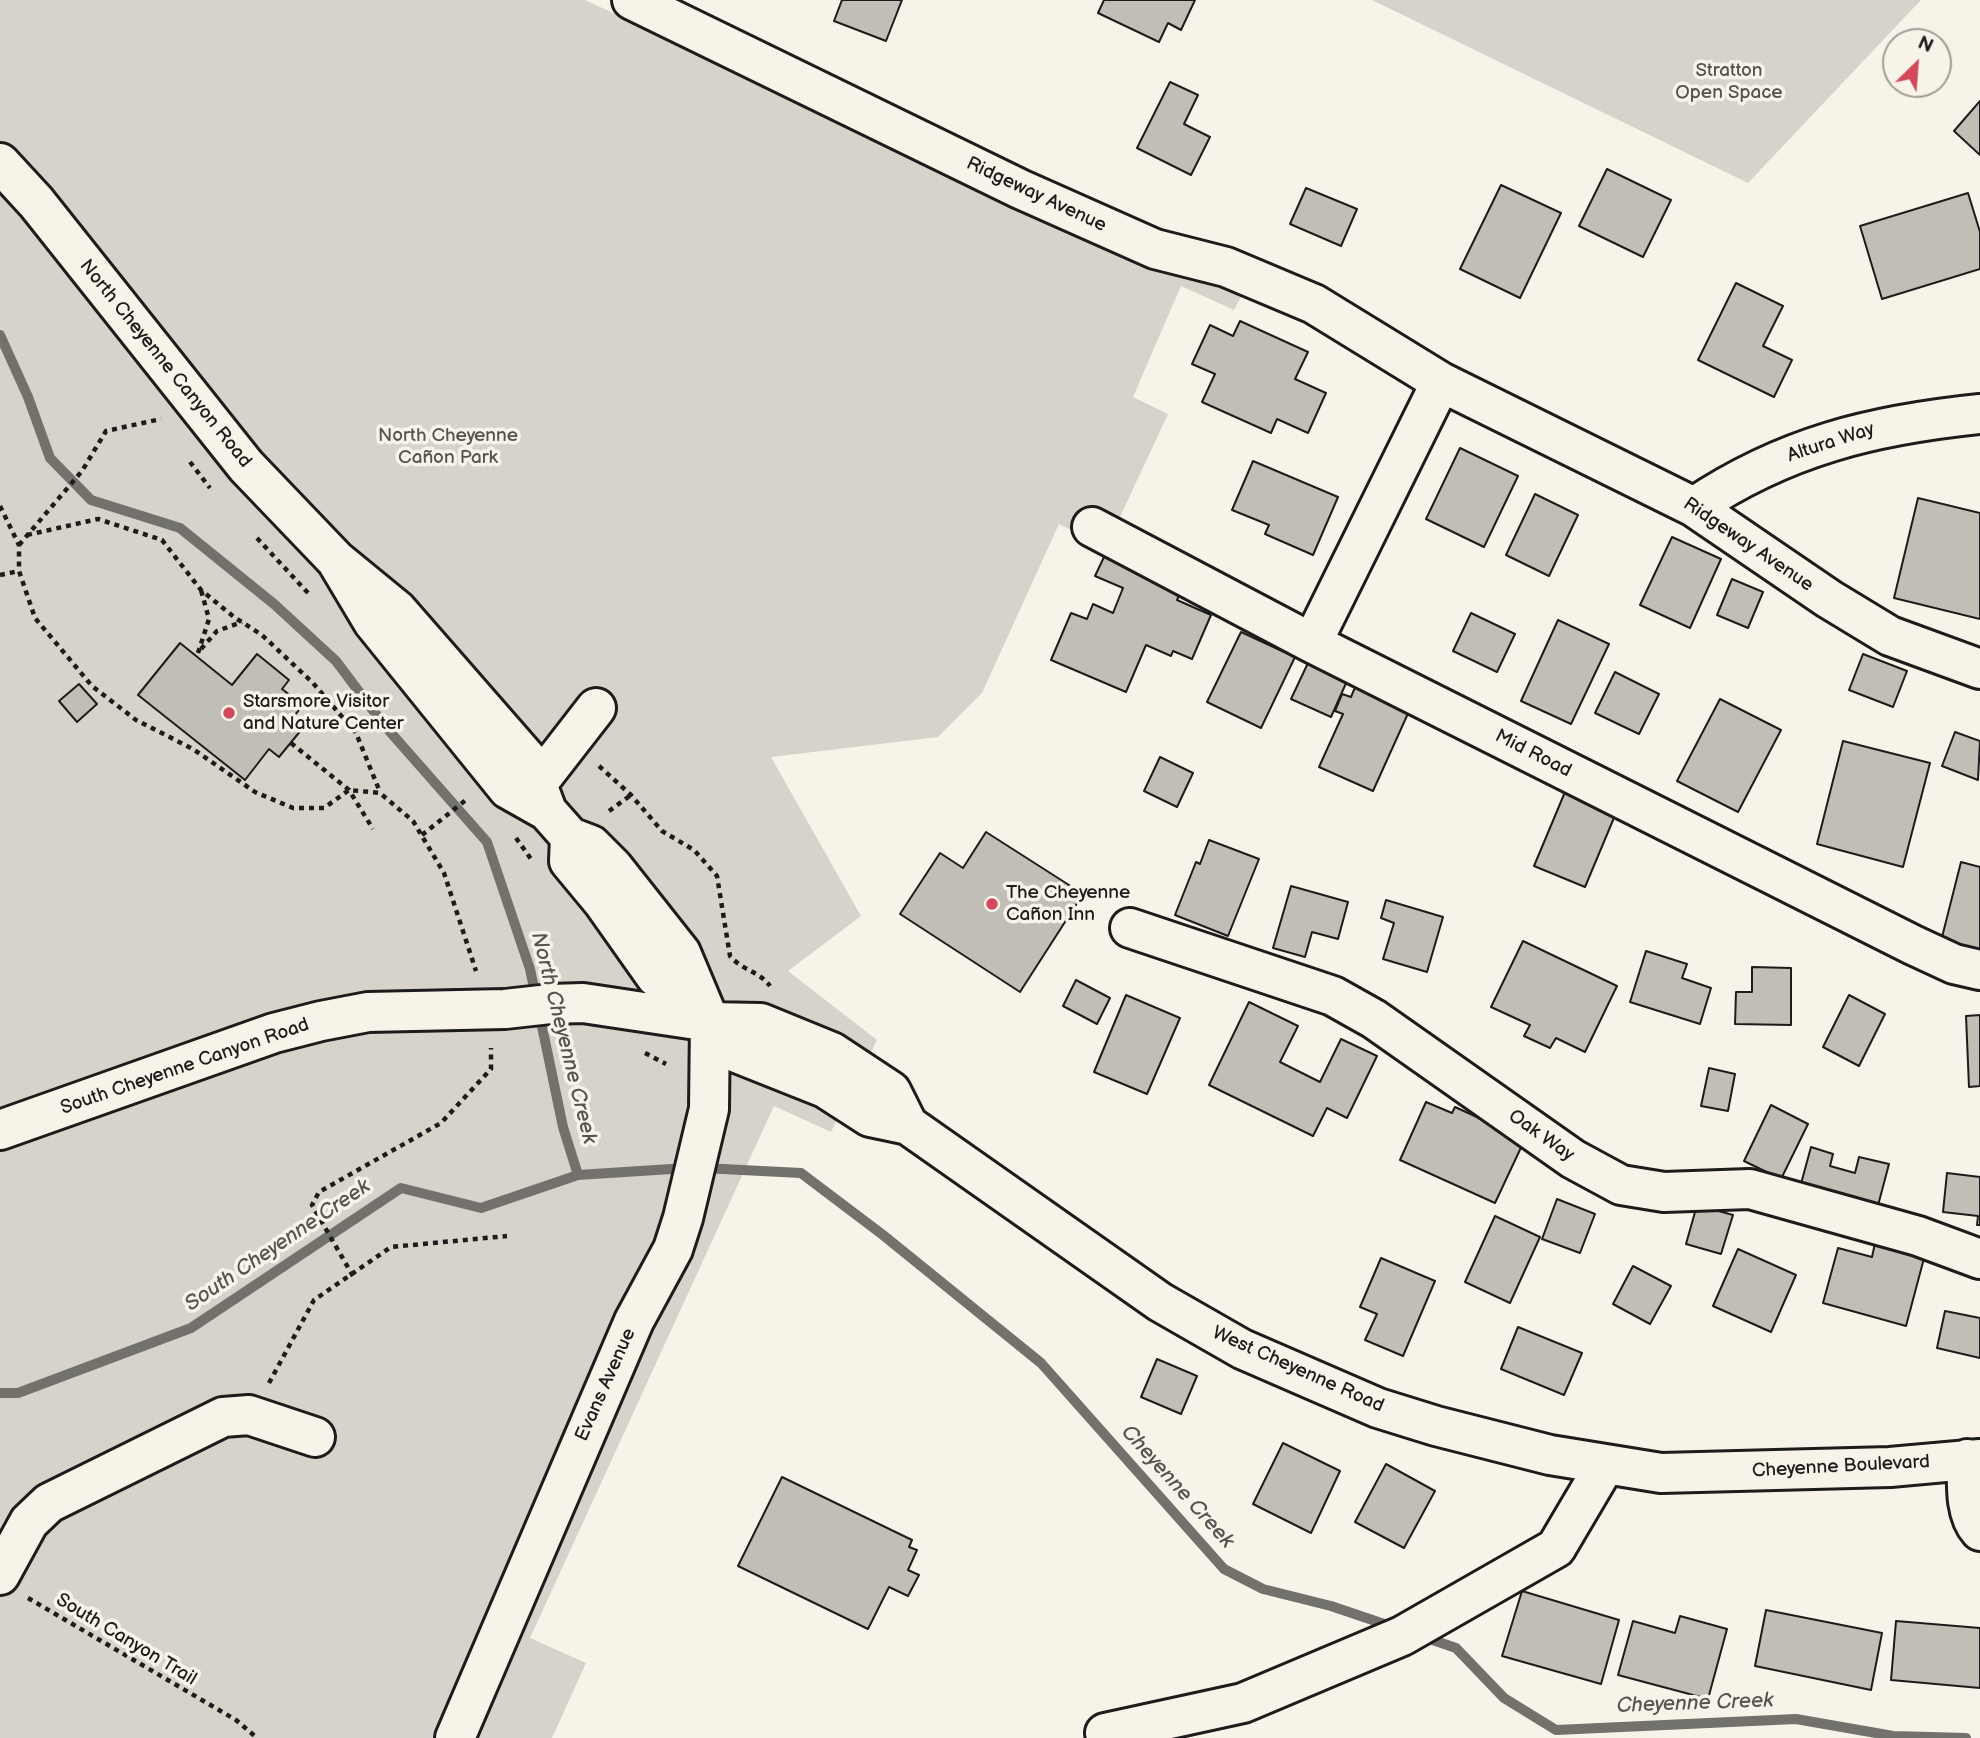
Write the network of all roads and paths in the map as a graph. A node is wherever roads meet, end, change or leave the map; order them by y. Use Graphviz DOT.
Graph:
graph roads {
  1 [pos="632,0"];
  2 [pos="0,163"];
  3 [pos="1441,382"];
  4 [pos="1980,414"];
  5 [pos="162,419"];
  6 [pos="0,506"];
  7 [pos="1694,507"];
  8 [pos="1092,527"];
  9 [pos="27,535"];
  10 [pos="19,545"];
  11 [pos="19,571"];
  12 [pos="0,575"];
  13 [pos="201,590"];
  14 [pos="242,622"];
  15 [pos="1312,643"];
  16 [pos="1980,669"];
  17 [pos="596,708"];
  18 [pos="291,743"];
  19 [pos="601,769"];
  20 [pos="349,790"];
  21 [pos="380,793"];
  22 [pos="472,794"];
  23 [pos="631,795"];
  24 [pos="551,811"];
  25 [pos="605,815"];
  26 [pos="373,829"];
  27 [pos="422,835"];
  28 [pos="1130,928"];
  29 [pos="1980,970"];
  30 [pos="769,985"];
  31 [pos="566,1003"];
  32 [pos="496,1009"];
  33 [pos="710,1021"];
  34 [pos="908,1125"];
  35 [pos="0,1130"];
  36 [pos="507,1236"];
  37 [pos="1980,1259"];
  38 [pos="353,1276"];
  39 [pos="266,1388"];
  40 [pos="315,1437"];
  41 [pos="1974,1459"];
  42 [pos="1605,1465"];
  43 [pos="1702,1474"];
  44 [pos="1980,1531"];
  45 [pos="4,1568"];
  46 [pos="1105,1733"];
  47 [pos="257,1738"];
  48 [pos="455,1738"];
  1 -- 3 [label="street, Ridgeway Avenue"];
  2 -- 24 [label="street, North Cheyenne Canyon Road"];
  3 -- 7 [label="street, Ridgeway Avenue"];
  3 -- 15 [label="street"];
  4 -- 7 [label="street, Altura Way"];
  5 -- 9 [label="path"];
  6 -- 10 [label="path"];
  7 -- 16 [label="street, Ridgeway Avenue"];
  8 -- 15 [label="street, Mid Road"];
  9 -- 10 [label="path"];
  9 -- 13 [label="path"];
  10 -- 11 [label="path"];
  11 -- 12 [label="path"];
  11 -- 20 [label="path"];
  13 -- 14 [label="path"];
  13 -- 14 [label="path"];
  14 -- 21 [label="path"];
  15 -- 29 [label="street, Mid Road"];
  17 -- 24 [label="street"];
  18 -- 20 [label="path"];
  19 -- 23 [label="path"];
  20 -- 21 [label="path"];
  20 -- 26 [label="path"];
  21 -- 27 [label="path"];
  22 -- 27 [label="path"];
  23 -- 25 [label="path"];
  23 -- 30 [label="path"];
  24 -- 33 [label="street, North Cheyenne Canyon Road"];
  27 -- 32 [label="path"];
  28 -- 37 [label="street, Oak Way"];
  31 -- 32 [label="street, South Cheyenne Canyon Road"];
  31 -- 33 [label="street, West Cheyenne Road"];
  32 -- 35 [label="street, South Cheyenne Canyon Road"];
  32 -- 38 [label="path"];
  33 -- 34 [label="street, West Cheyenne Road"];
  33 -- 34 [label="street, West Cheyenne Road"];
  33 -- 48 [label="street, Evans Avenue"];
  34 -- 42 [label="street, West Cheyenne Road"];
  36 -- 38 [label="path"];
  38 -- 39 [label="path"];
  40 -- 45 [label="street"];
  41 -- 43 [label="street, Cheyenne Boulevard"];
  41 -- 44 [label="street"];
  42 -- 43 [label="street, West Cheyenne Road"];
  42 -- 46 [label="street"];
  45 -- 47 [label="path, South Canyon Trail"];
}
